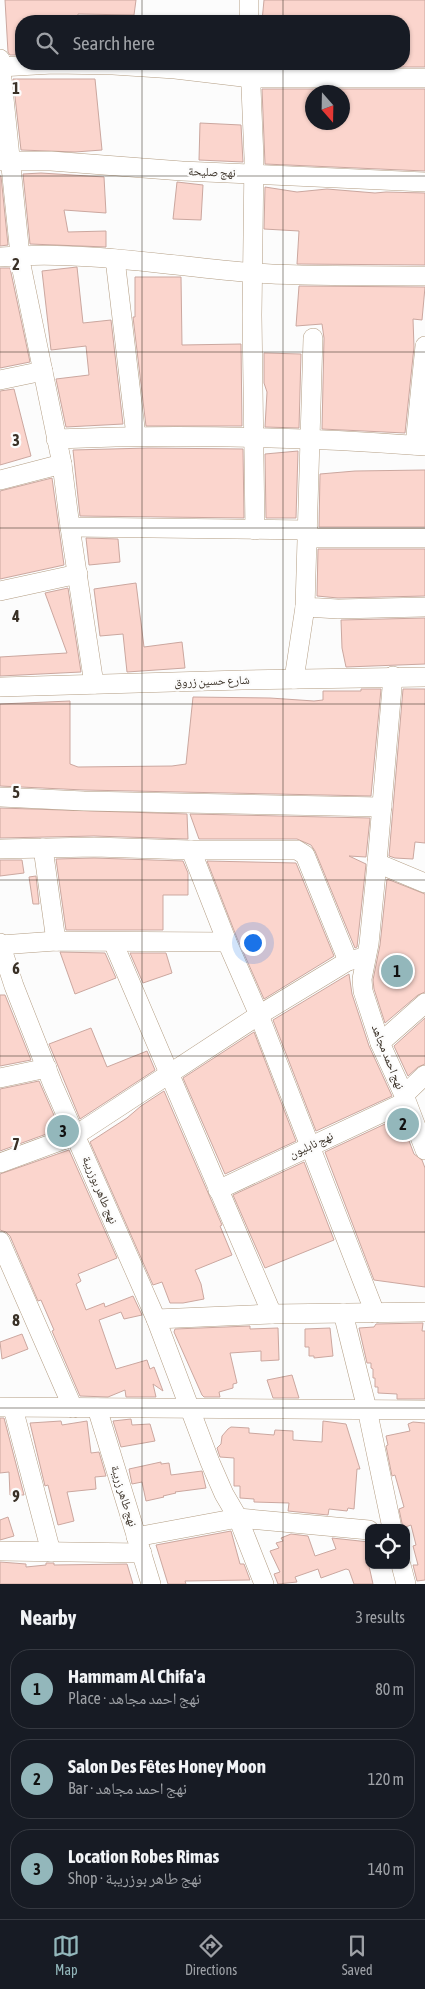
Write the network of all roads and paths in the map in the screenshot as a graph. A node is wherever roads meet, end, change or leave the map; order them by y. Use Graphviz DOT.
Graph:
graph roads {
  1 [pos="248,0"];
  2 [pos="249,15"];
  3 [pos="0,59"];
  4 [pos="15,66"];
  5 [pos="0,67"];
  6 [pos="213,70"];
  7 [pos="251,71"];
  8 [pos="425,78"];
  9 [pos="5,161"];
  10 [pos="254,173"];
  11 [pos="425,182"];
  12 [pos="21,256"];
  13 [pos="0,257"];
  14 [pos="115,259"];
  15 [pos="253,273"];
  16 [pos="425,276"];
  17 [pos="313,338"];
  18 [pos="425,346"];
  19 [pos="43,371"];
  20 [pos="0,380"];
  21 [pos="136,436"];
  22 [pos="254,438"];
  23 [pos="56,440"];
  24 [pos="310,440"];
  25 [pos="420,446"];
  26 [pos="62,464"];
  27 [pos="0,480"];
  28 [pos="70,527"];
  29 [pos="255,530"];
  30 [pos="308,534"];
  31 [pos="425,538"];
  32 [pos="78,574"];
  33 [pos="0,592"];
  34 [pos="425,607"];
  35 [pos="305,608"];
  36 [pos="393,676"];
  37 [pos="425,677"];
  38 [pos="294,679"];
  39 [pos="94,684"];
  40 [pos="0,687"];
  41 [pos="0,797"];
  42 [pos="382,807"];
  43 [pos="43,848"];
  44 [pos="0,849"];
  45 [pos="191,850"];
  46 [pos="377,863"];
  47 [pos="425,884"];
  48 [pos="56,941"];
  49 [pos="113,942"];
  50 [pos="227,942"];
  51 [pos="0,944"];
  52 [pos="357,959"];
  53 [pos="7,987"];
  54 [pos="425,1002"];
  55 [pos="259,1015"];
  56 [pos="380,1043"];
  57 [pos="47,1068"];
  58 [pos="168,1075"];
  59 [pos="425,1075"];
  60 [pos="0,1078"];
  61 [pos="404,1098"];
  62 [pos="76,1135"];
  63 [pos="310,1146"];
  64 [pos="425,1150"];
  65 [pos="0,1162"];
  66 [pos="218,1190"];
  67 [pos="0,1241"];
  68 [pos="8,1280"];
  69 [pos="425,1312"];
  70 [pos="343,1313"];
  71 [pos="375,1313"];
  72 [pos="272,1314"];
  73 [pos="156,1319"];
  74 [pos="6,1407"];
  75 [pos="73,1408"];
  76 [pos="97,1408"];
  77 [pos="191,1408"];
  78 [pos="367,1409"];
  79 [pos="425,1410"];
  80 [pos="238,1518"];
  81 [pos="391,1524"];
  82 [pos="365,1530"];
  83 [pos="139,1545"];
  84 [pos="0,1551"];
  85 [pos="51,1552"];
  86 [pos="402,1569"];
  87 [pos="151,1584"];
  88 [pos="264,1584"];
  89 [pos="406,1584"];
  1 -- 2 [label="street"];
  3 -- 5 [label="street"];
  4 -- 5 [label="street"];
  5 -- 9 [label="street"];
  6 -- 7 [label="street"];
  7 -- 8 [label="street"];
  7 -- 10 [label="street"];
  9 -- 10 [label="street, نهج صليحة"];
  9 -- 12 [label="street"];
  10 -- 11 [label="street, نهج صليحة"];
  10 -- 15 [label="street"];
  12 -- 13 [label="street"];
  12 -- 14 [label="street"];
  12 -- 19 [label="street"];
  14 -- 15 [label="street"];
  14 -- 21 [label="street"];
  15 -- 16 [label="street"];
  15 -- 22 [label="street"];
  17 -- 24 [label="street"];
  18 -- 25 [label="street"];
  19 -- 20 [label="street"];
  19 -- 23 [label="street"];
  21 -- 22 [label="street"];
  21 -- 23 [label="street"];
  22 -- 24 [label="street"];
  22 -- 29 [label="street"];
  23 -- 26 [label="street"];
  24 -- 25 [label="street"];
  24 -- 30 [label="street"];
  26 -- 27 [label="street"];
  26 -- 28 [label="street"];
  28 -- 29 [label="street"];
  28 -- 32 [label="street"];
  29 -- 30 [label="street"];
  30 -- 31 [label="street"];
  30 -- 35 [label="street"];
  32 -- 33 [label="street"];
  32 -- 39 [label="street"];
  34 -- 35 [label="street"];
  35 -- 38 [label="street"];
  36 -- 37 [label="street, شارع حسين زروق"];
  36 -- 38 [label="street, شارع حسين زروق"];
  36 -- 42 [label="street, نهج احمد مجاهد"];
  38 -- 39 [label="street, شارع حسين زروق"];
  39 -- 40 [label="street, شارع حسين زروق"];
  41 -- 42 [label="street"];
  42 -- 46 [label="street, نهج احمد مجاهد"];
  43 -- 44 [label="street"];
  43 -- 45 [label="street"];
  43 -- 48 [label="street"];
  45 -- 50 [label="street"];
  45 -- 52 [label="street"];
  46 -- 47 [label="street"];
  46 -- 52 [label="street, نهج احمد مجاهد"];
  48 -- 49 [label="street"];
  48 -- 51 [label="street"];
  49 -- 50 [label="street"];
  49 -- 58 [label="street"];
  50 -- 55 [label="street"];
  51 -- 53 [label="street, نهج طاهر بوزريبة"];
  52 -- 55 [label="street"];
  52 -- 56 [label="street, نهج احمد مجاهد"];
  53 -- 57 [label="street, نهج طاهر بوزريبة"];
  54 -- 56 [label="street"];
  55 -- 58 [label="street"];
  55 -- 63 [label="street"];
  56 -- 61 [label="street, نهج احمد مجاهد"];
  57 -- 60 [label="street"];
  57 -- 62 [label="street, نهج طاهر بوزريبة"];
  58 -- 62 [label="street"];
  58 -- 66 [label="street"];
  59 -- 61 [label="street, نهج نابليون"];
  61 -- 63 [label="street, نهج نابليون"];
  61 -- 64 [label="street, نهج احمد مجاهد"];
  62 -- 65 [label="street"];
  62 -- 73 [label="street, نهج طاهر بوزريبة"];
  63 -- 66 [label="street, نهج نابليون"];
  63 -- 71 [label="street"];
  66 -- 72 [label="street"];
  67 -- 68 [label="street"];
  68 -- 75 [label="street"];
  69 -- 71 [label="street"];
  70 -- 71 [label="street"];
  70 -- 72 [label="street"];
  70 -- 78 [label="street"];
  72 -- 73 [label="street"];
  73 -- 77 [label="street, نهج طاهر بوزريبة"];
  74 -- 75 [label="street"];
  74 -- 85 [label="street"];
  75 -- 76 [label="street"];
  76 -- 77 [label="street"];
  76 -- 83 [label="street, نهج طاهر زريبة"];
  77 -- 78 [label="street"];
  77 -- 80 [label="street, نهج طاهر بوزريبة"];
  78 -- 79 [label="street"];
  78 -- 81 [label="street"];
  80 -- 82 [label="street"];
  80 -- 83 [label="street"];
  80 -- 88 [label="street, نهج طاهر بوزريبة"];
  83 -- 85 [label="street"];
  83 -- 87 [label="street, نهج طاهر زريبة"];
  84 -- 85 [label="street"];
  86 -- 89 [label="street"];
}
